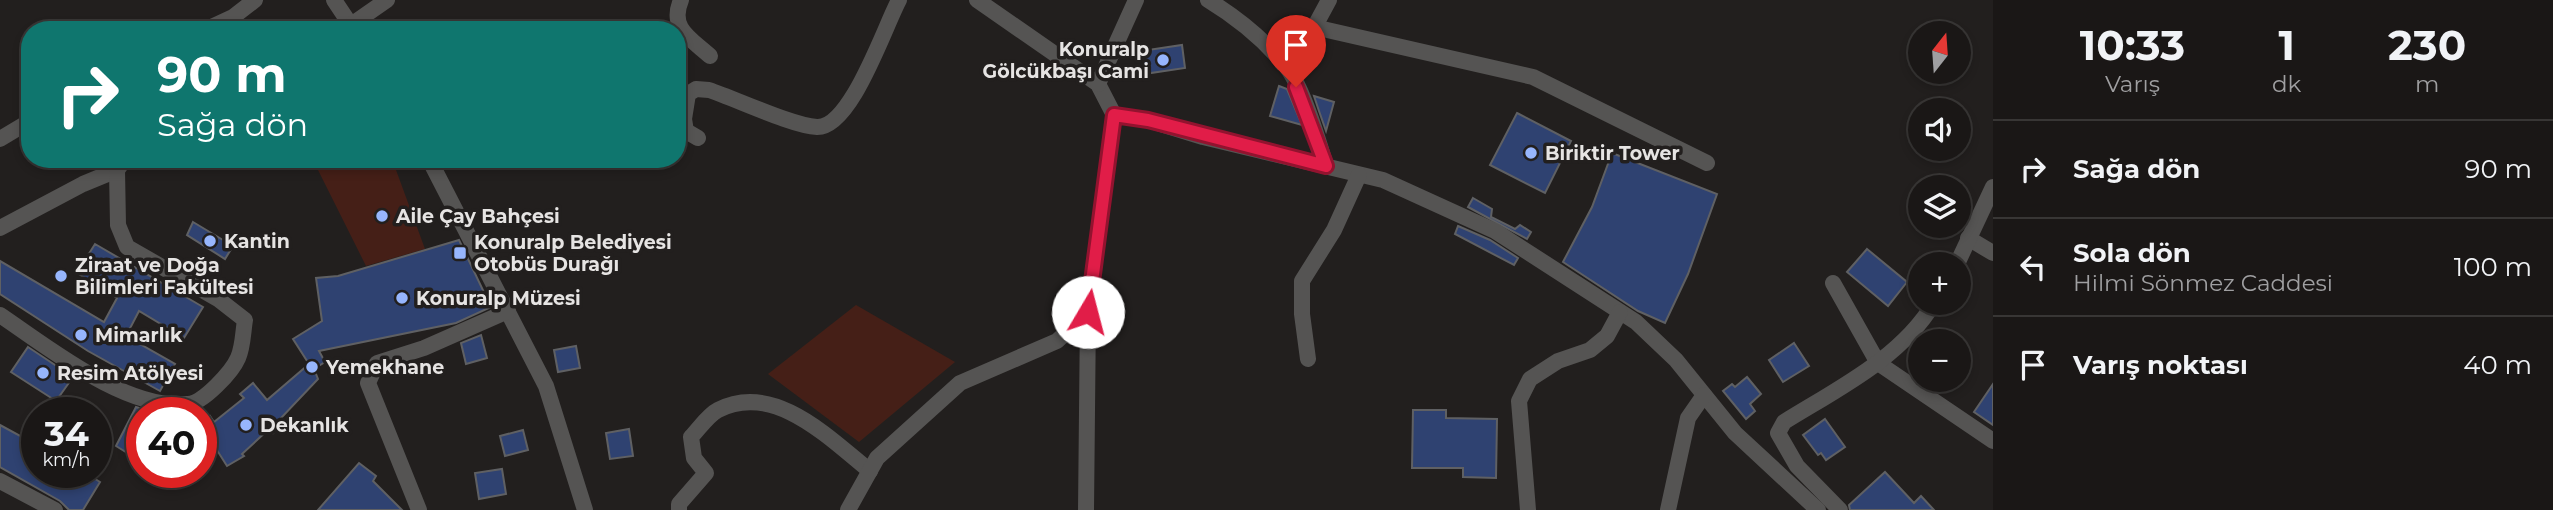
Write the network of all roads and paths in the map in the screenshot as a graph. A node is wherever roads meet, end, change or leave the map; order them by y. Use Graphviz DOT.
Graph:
graph roads {
  1 [pos="255,0"];
  2 [pos="334,0"];
  3 [pos="387,0"];
  4 [pos="681,0"];
  5 [pos="899,0"];
  6 [pos="977,0"];
  7 [pos="1136,0"];
  8 [pos="1208,0"];
  9 [pos="1329,0"];
  10 [pos="227,21"];
  11 [pos="349,21"];
  12 [pos="361,21"];
  13 [pos="677,21"];
  14 [pos="1314,27"];
  15 [pos="686,32"];
  16 [pos="710,56"];
  17 [pos="1282,63"];
  18 [pos="1098,84"];
  19 [pos="686,106"];
  20 [pos="1114,115"];
  21 [pos="21,126"];
  22 [pos="686,131"];
  23 [pos="698,138"];
  24 [pos="0,139"];
  25 [pos="1707,163"];
  26 [pos="1326,166"];
  27 [pos="115,168"];
  28 [pos="121,168"];
  29 [pos="434,168"];
  30 [pos="1359,175"];
  31 [pos="1993,187"];
  32 [pos="0,228"];
  33 [pos="1968,239"];
  34 [pos="1962,252"];
  35 [pos="1993,253"];
  36 [pos="1833,283"];
  37 [pos="508,311"];
  38 [pos="1088,312"];
  39 [pos="1620,312"];
  40 [pos="0,315"];
  41 [pos="1927,315"];
  42 [pos="1308,359"];
  43 [pos="1878,363"];
  44 [pos="1704,395"];
  45 [pos="1993,441"];
  46 [pos="870,471"];
  47 [pos="0,481"];
  48 [pos="55,510"];
  49 [pos="419,510"];
  50 [pos="585,510"];
  51 [pos="679,510"];
  52 [pos="848,510"];
  53 [pos="1086,510"];
  54 [pos="1528,510"];
  55 [pos="1668,510"];
  56 [pos="1818,510"];
  57 [pos="1840,510"];
  1 -- 10 [label="street"];
  2 -- 11 [label="street"];
  3 -- 12 [label="street"];
  4 -- 13 [label="street"];
  5 -- 19 [label="street"];
  6 -- 18 [label="street"];
  7 -- 18 [label="street"];
  8 -- 17 [label="street"];
  9 -- 14 [label="street"];
  14 -- 17 [label="street"];
  14 -- 25 [label="street"];
  15 -- 16 [label="street"];
  17 -- 26 [label="street"];
  18 -- 20 [label="street"];
  20 -- 26 [label="street"];
  20 -- 38 [label="street"];
  21 -- 24 [label="street"];
  22 -- 23 [label="street"];
  26 -- 30 [label="street"];
  27 -- 32 [label="street"];
  28 -- 40 [label="street"];
  29 -- 37 [label="street"];
  30 -- 39 [label="street"];
  30 -- 42 [label="street"];
  31 -- 33 [label="street"];
  33 -- 34 [label="street"];
  33 -- 35 [label="street"];
  36 -- 43 [label="street"];
  37 -- 49 [label="street"];
  37 -- 50 [label="street"];
  38 -- 46 [label="street"];
  38 -- 53 [label="street"];
  39 -- 44 [label="street"];
  39 -- 54 [label="street"];
  41 -- 43 [label="street"];
  43 -- 45 [label="street"];
  43 -- 57 [label="street"];
  44 -- 55 [label="street"];
  44 -- 56 [label="street"];
  46 -- 51 [label="street"];
  46 -- 52 [label="street"];
  47 -- 48 [label="street"];
}
